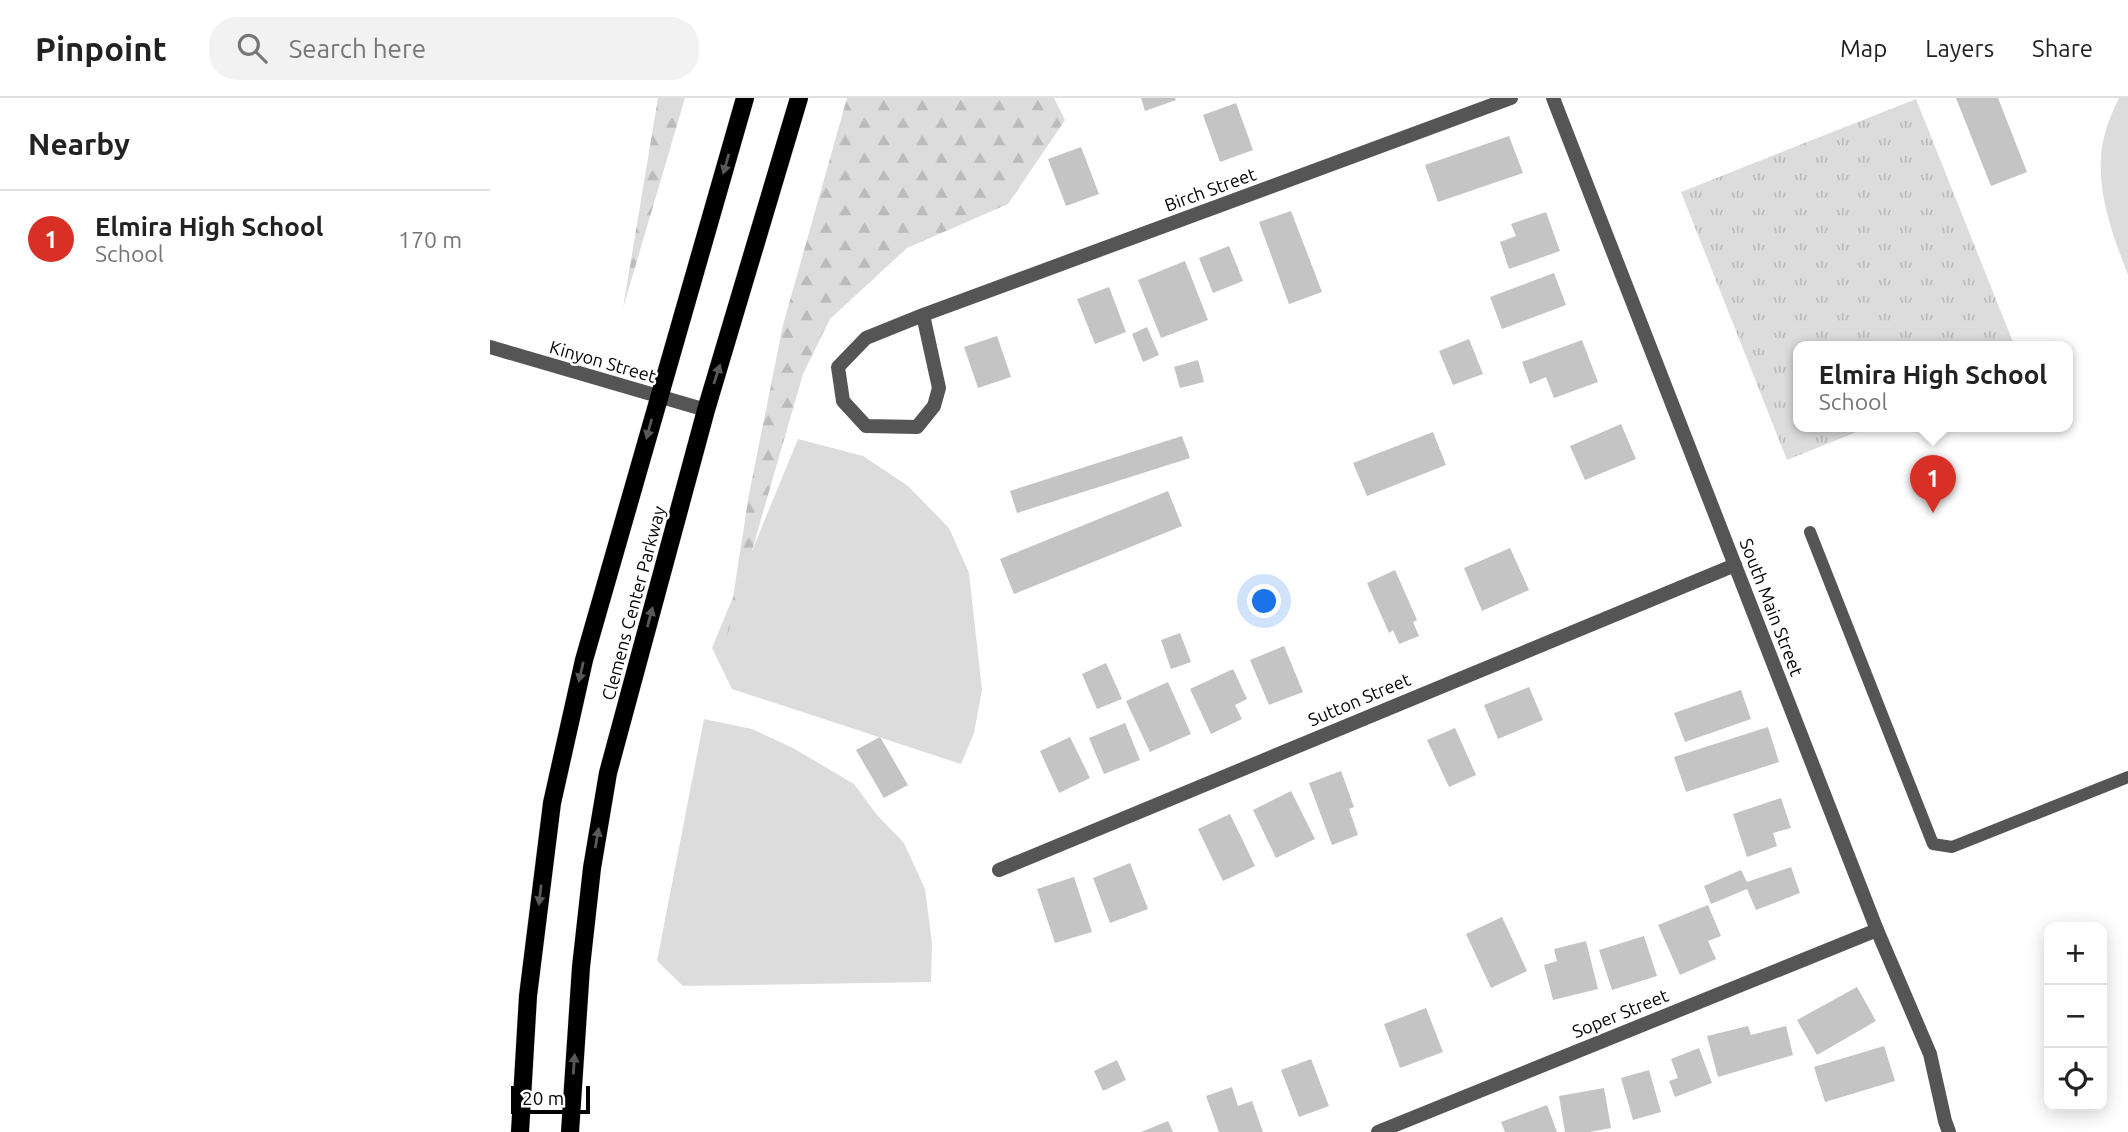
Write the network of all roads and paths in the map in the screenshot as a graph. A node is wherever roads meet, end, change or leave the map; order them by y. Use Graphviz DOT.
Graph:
graph roads {
  1 [pos="745,98"];
  2 [pos="799,98"];
  3 [pos="1511,98"];
  4 [pos="1553,98"];
  5 [pos="923,315"];
  6 [pos="490,347"];
  7 [pos="658,397"];
  8 [pos="706,410"];
  9 [pos="1810,533"];
  10 [pos="1735,565"];
  11 [pos="2128,777"];
  12 [pos="999,870"];
  13 [pos="1877,930"];
  14 [pos="520,1132"];
  15 [pos="570,1132"];
  16 [pos="1378,1132"];
  17 [pos="1949,1132"];
  1 -- 7 [label="main road, Clemens Center Parkway, one-way"];
  8 -- 2 [label="main road, Clemens Center Parkway, one-way"];
  3 -- 5 [label="street, Birch Street"];
  4 -- 10 [label="street, South Main Street"];
  5 -- 5 [label="street, Birch Street"];
  6 -- 7 [label="street, Kinyon Street"];
  7 -- 8 [label="street, Kinyon Street"];
  7 -- 14 [label="main road, Clemens Center Parkway, one-way"];
  15 -- 8 [label="main road, Clemens Center Parkway, one-way"];
  9 -- 11 [label="lane"];
  10 -- 12 [label="street, Sutton Street"];
  10 -- 13 [label="street, South Main Street"];
  13 -- 16 [label="street, Soper Street"];
  13 -- 17 [label="street, South Main Street"];
}
